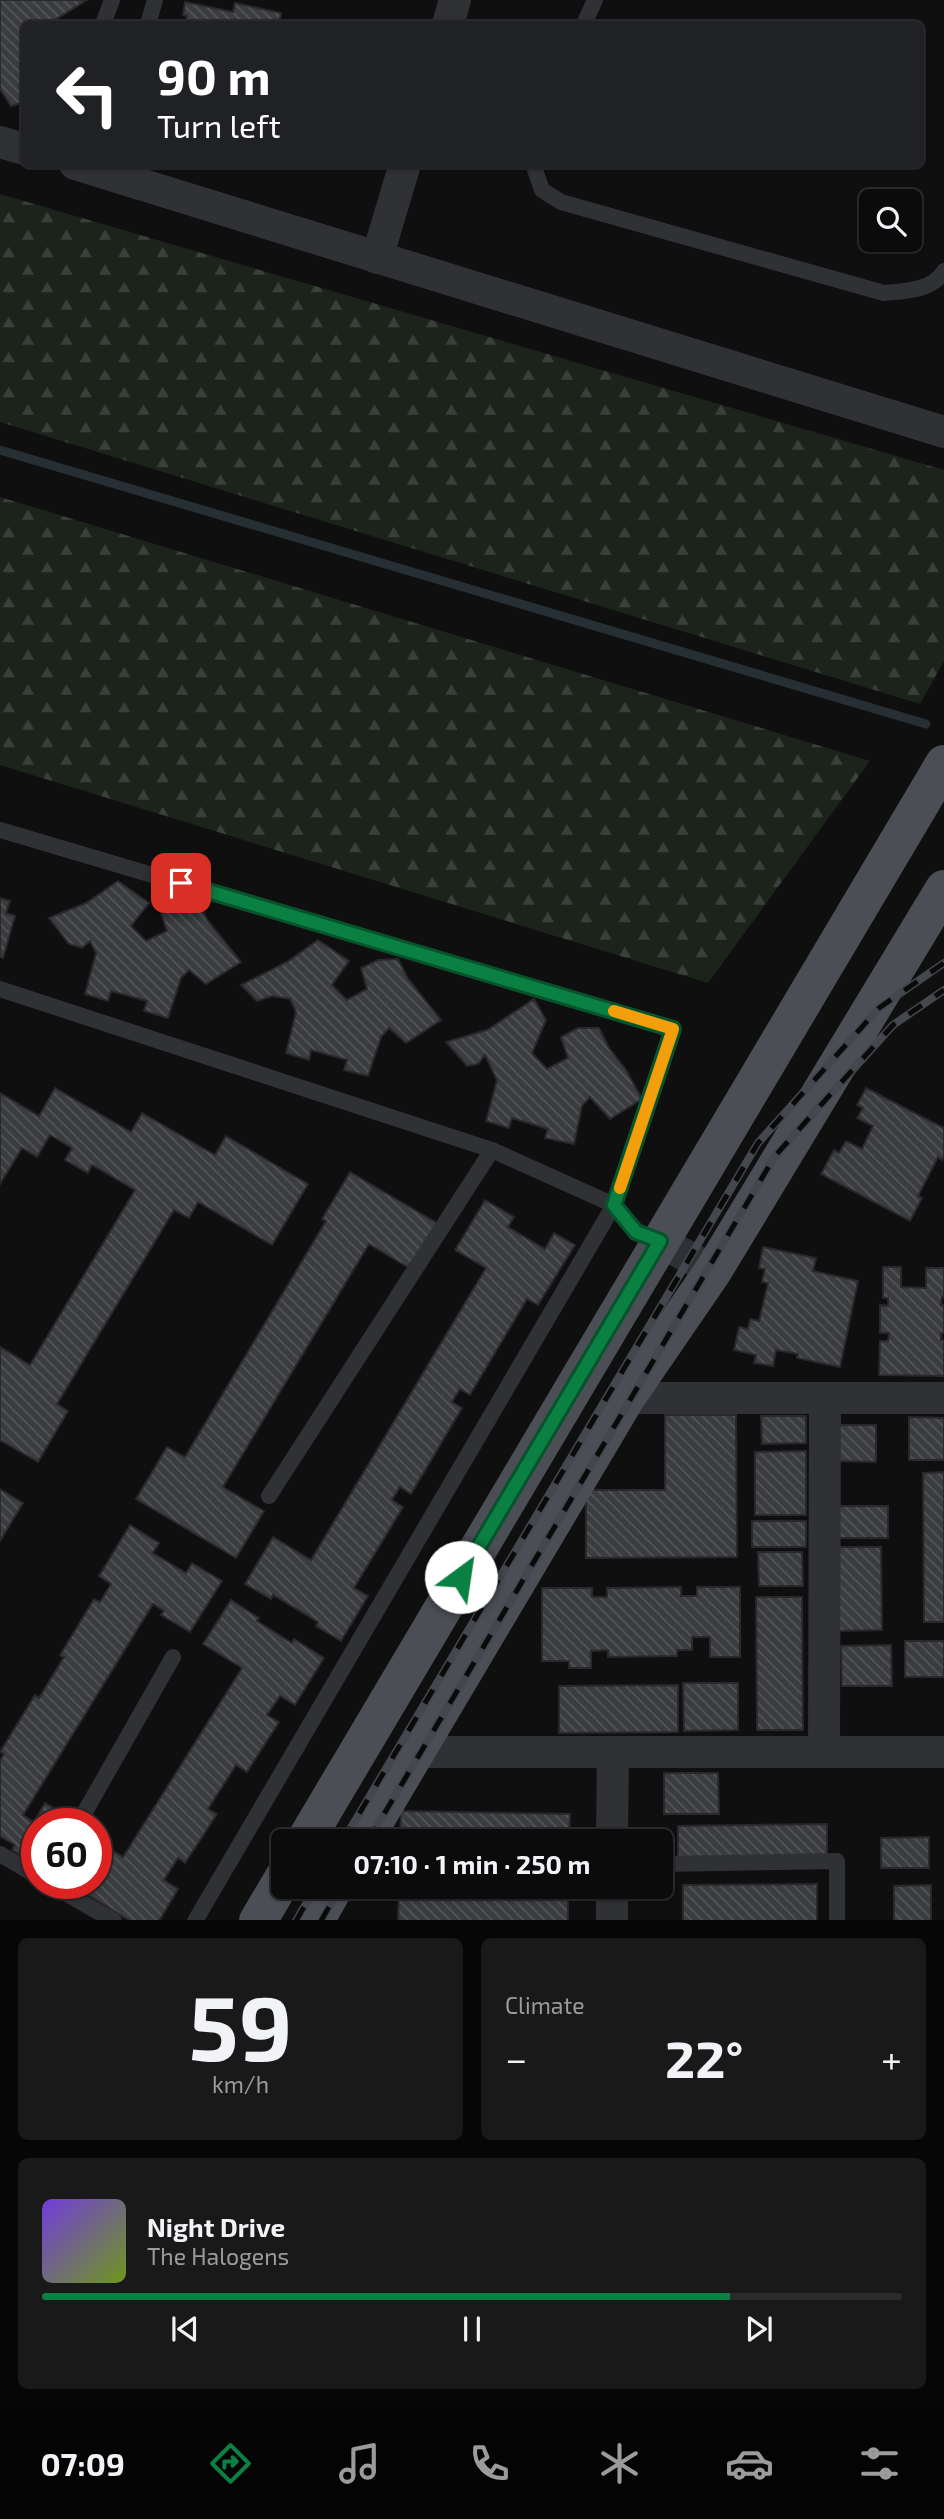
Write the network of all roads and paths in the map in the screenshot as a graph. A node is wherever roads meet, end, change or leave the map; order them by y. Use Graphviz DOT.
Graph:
graph roads {
  1 [pos="112,0"];
  2 [pos="155,0"];
  3 [pos="455,0"];
  4 [pos="595,0"];
  5 [pos="104,21"];
  6 [pos="149,21"];
  7 [pos="449,21"];
  8 [pos="585,21"];
  9 [pos="0,142"];
  10 [pos="21,148"];
  11 [pos="96,168"];
  12 [pos="404,168"];
  13 [pos="534,168"];
  14 [pos="377,258"];
  15 [pos="944,271"];
  16 [pos="944,432"];
  17 [pos="943,767"];
  18 [pos="0,830"];
  19 [pos="944,889"];
  20 [pos="0,989"];
  21 [pos="492,1150"];
  22 [pos="614,1205"];
  23 [pos="660,1241"];
  24 [pos="713,1270"];
  25 [pos="626,1398"];
  26 [pos="825,1398"];
  27 [pos="944,1398"];
  28 [pos="269,1496"];
  29 [pos="173,1657"];
  30 [pos="418,1752"];
  31 [pos="612,1752"];
  32 [pos="824,1752"];
  33 [pos="944,1752"];
  34 [pos="87,1808"];
  35 [pos="312,1829"];
  36 [pos="370,1829"];
  37 [pos="612,1829"];
  38 [pos="0,1854"];
  39 [pos="673,1864"];
  40 [pos="21,1866"];
  41 [pos="271,1898"];
  42 [pos="77,1899"];
  43 [pos="327,1899"];
  44 [pos="612,1899"];
  45 [pos="114,1920"];
  46 [pos="195,1920"];
  47 [pos="258,1920"];
  48 [pos="315,1920"];
  49 [pos="612,1920"];
  50 [pos="837,1920"];
  1 -- 5 [label="lane"];
  2 -- 6 [label="lane"];
  3 -- 7 [label="street"];
  4 -- 8 [label="lane"];
  9 -- 10 [label="street"];
  11 -- 14 [label="street"];
  12 -- 14 [label="street"];
  13 -- 15 [label="lane"];
  14 -- 16 [label="street"];
  17 -- 23 [label="main road"];
  18 -- 22 [label="lane"];
  19 -- 24 [label="main road"];
  20 -- 21 [label="lane"];
  21 -- 22 [label="lane"];
  21 -- 28 [label="lane"];
  22 -- 23 [label="lane"];
  22 -- 46 [label="lane"];
  23 -- 24 [label="street"];
  23 -- 35 [label="main road"];
  24 -- 25 [label="main road"];
  25 -- 26 [label="street"];
  25 -- 30 [label="main road"];
  26 -- 27 [label="street"];
  26 -- 32 [label="street"];
  29 -- 34 [label="lane"];
  30 -- 31 [label="street"];
  30 -- 36 [label="main road"];
  31 -- 32 [label="street"];
  31 -- 37 [label="street"];
  32 -- 33 [label="street"];
  38 -- 40 [label="lane"];
  39 -- 50 [label="lane"];
  41 -- 47 [label="main road"];
  42 -- 45 [label="lane"];
  43 -- 48 [label="main road"];
  44 -- 49 [label="street"];
}
